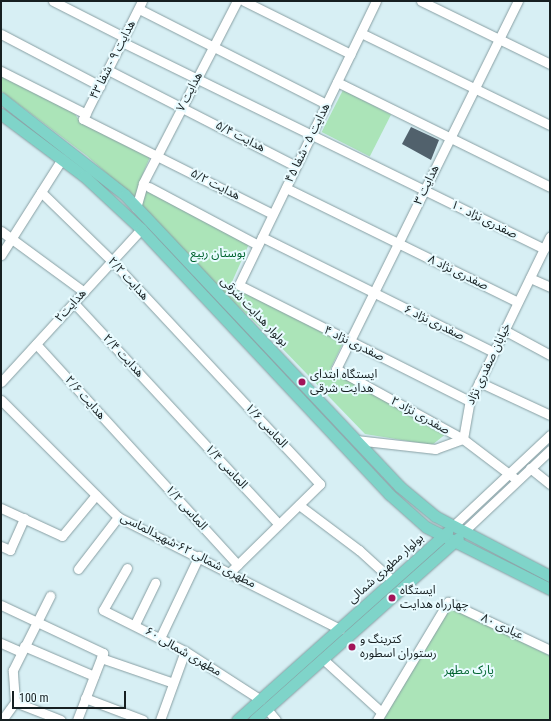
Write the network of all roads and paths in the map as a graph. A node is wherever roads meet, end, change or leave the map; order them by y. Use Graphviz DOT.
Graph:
graph roads {
  1 [pos="53,1"];
  2 [pos="237,1"];
  3 [pos="244,1"];
  4 [pos="421,1"];
  5 [pos="518,1"];
  6 [pos="372,2"];
  7 [pos="140,5"];
  8 [pos="361,33"];
  9 [pos="1,34"];
  10 [pos="123,39"];
  11 [pos="499,39"];
  12 [pos="214,46"];
  13 [pos="351,54"];
  14 [pos="550,64"];
  15 [pos="108,70"];
  16 [pos="1,71"];
  17 [pos="197,79"];
  18 [pos="337,82"];
  19 [pos="100,86"];
  20 [pos="475,88"];
  21 [pos="1,98"];
  22 [pos="326,104"];
  23 [pos="182,107"];
  24 [pos="1,114"];
  25 [pos="84,116"];
  26 [pos="29,119"];
  27 [pos="550,125"];
  28 [pos="21,129"];
  29 [pos="311,136"];
  30 [pos="450,138"];
  31 [pos="158,156"];
  32 [pos="62,159"];
  33 [pos="296,166"];
  34 [pos="146,185"];
  35 [pos="550,187"];
  36 [pos="286,188"];
  37 [pos="424,191"];
  38 [pos="41,192"];
  39 [pos="125,196"];
  40 [pos="136,208"];
  41 [pos="273,214"];
  42 [pos="141,229"];
  43 [pos="1,231"];
  44 [pos="550,236"];
  45 [pos="12,238"];
  46 [pos="260,241"];
  47 [pos="398,244"];
  48 [pos="544,249"];
  49 [pos="1,255"];
  50 [pos="112,261"];
  51 [pos="530,278"];
  52 [pos="239,285"];
  53 [pos="550,287"];
  54 [pos="84,292"];
  55 [pos="374,293"];
  56 [pos="518,302"];
  57 [pos="74,303"];
  58 [pos="504,330"];
  59 [pos="350,342"];
  60 [pos="36,344"];
  61 [pos="494,352"];
  62 [pos="550,355"];
  63 [pos="212,369"];
  64 [pos="336,369"];
  65 [pos="1,382"];
  66 [pos="479,382"];
  67 [pos="1,400"];
  68 [pos="470,401"];
  69 [pos="173,410"];
  70 [pos="550,415"];
  71 [pos="550,435"];
  72 [pos="462,439"];
  73 [pos="356,440"];
  74 [pos="550,450"];
  75 [pos="134,451"];
  76 [pos="530,468"];
  77 [pos="510,472"];
  78 [pos="517,480"];
  79 [pos="550,484"];
  80 [pos="96,495"];
  81 [pos="299,505"];
  82 [pos="1,508"];
  83 [pos="118,517"];
  84 [pos="24,518"];
  85 [pos="279,524"];
  86 [pos="453,526"];
  87 [pos="463,532"];
  88 [pos="442,537"];
  89 [pos="454,543"];
  90 [pos="1,546"];
  91 [pos="199,556"];
  92 [pos="238,565"];
  93 [pos="127,568"];
  94 [pos="78,569"];
  95 [pos="230,572"];
  96 [pos="550,576"];
  97 [pos="393,581"];
  98 [pos="155,583"];
  99 [pos="550,589"];
  100 [pos="50,596"];
  101 [pos="1,605"];
  102 [pos="36,621"];
  103 [pos="135,624"];
  104 [pos="340,629"];
  105 [pos="160,638"];
  106 [pos="1,643"];
  107 [pos="23,649"];
  108 [pos="550,650"];
  109 [pos="185,651"];
  110 [pos="102,655"];
  111 [pos="324,660"];
  112 [pos="94,676"];
  113 [pos="173,683"];
  114 [pos="85,698"];
  115 [pos="15,702"];
  116 [pos="264,704"];
  117 [pos="380,711"];
  118 [pos="2,720"];
  119 [pos="62,720"];
  120 [pos="76,720"];
  121 [pos="143,720"];
  122 [pos="160,720"];
  123 [pos="237,720"];
  124 [pos="254,720"];
  125 [pos="276,720"];
  126 [pos="377,720"];
  1 -- 10 [label="street, صفدری نژاد ۱۰"];
  2 -- 12 [label="street, هدایت ۷"];
  3 -- 13 [label="street"];
  4 -- 11 [label="street"];
  5 -- 11 [label="street, هدایت ۳"];
  6 -- 8 [label="street, هدایت ۵ - شفا ۴۵"];
  7 -- 10 [label="street, هدایت ۹ - شفا ۴۳"];
  7 -- 12 [label="street"];
  8 -- 13 [label="street, هدایت ۵ - شفا ۴۵"];
  8 -- 20 [label="street"];
  9 -- 19 [label="street"];
  10 -- 15 [label="street, هدایت ۹ - شفا ۴۳"];
  10 -- 17 [label="street, صفدری نژاد ۱۰"];
  11 -- 14 [label="street"];
  11 -- 20 [label="street, هدایت ۳"];
  12 -- 17 [label="street, هدایت ۷"];
  12 -- 22 [label="street"];
  13 -- 18 [label="street, هدایت ۵ - شفا ۴۵"];
  15 -- 19 [label="street, هدایت ۹ - شفا ۴۳"];
  15 -- 23 [label="street, هدایت ۵/۴"];
  16 -- 25 [label="street, هدایت ۵/۲"];
  17 -- 23 [label="street, هدایت ۷"];
  17 -- 29 [label="street, صفدری نژاد ۱۰"];
  18 -- 22 [label="street, هدایت ۵ - شفا ۴۵"];
  18 -- 30 [label="street"];
  19 -- 25 [label="street, هدایت ۹ - شفا ۴۳"];
  20 -- 27 [label="street"];
  20 -- 30 [label="street, هدایت ۳"];
  21 -- 26 [label="main road, بولوار هدایت شرقی"];
  22 -- 29 [label="street, هدایت ۵ - شفا ۴۵"];
  23 -- 31 [label="street, هدایت ۷"];
  23 -- 33 [label="street, هدایت ۵/۴"];
  24 -- 28 [label="main road"];
  25 -- 31 [label="street, هدایت ۵/۲"];
  26 -- 28 [label="main road"];
  26 -- 39 [label="main road, بولوار هدایت شرقی"];
  28 -- 32 [label="main road"];
  29 -- 33 [label="street, هدایت ۵ - شفا ۴۵"];
  29 -- 37 [label="street, صفدری نژاد ۱۰"];
  30 -- 35 [label="street"];
  30 -- 37 [label="street, هدایت ۳"];
  31 -- 34 [label="street, هدایت ۷"];
  31 -- 41 [label="street, هدایت ۵/۲"];
  32 -- 38 [label="street"];
  32 -- 42 [label="main road"];
  33 -- 36 [label="street, هدایت ۵ - شفا ۴۵"];
  34 -- 39 [label="street, هدایت ۷"];
  34 -- 40 [label="street, هدایت ۷"];
  34 -- 46 [label="street, صفدری نژاد ۶"];
  36 -- 41 [label="street, هدایت ۵ - شفا ۴۵"];
  36 -- 47 [label="street, صفدری نژاد ۸"];
  37 -- 47 [label="street, هدایت ۳"];
  37 -- 48 [label="street, صفدری نژاد ۱۰"];
  38 -- 45 [label="street"];
  38 -- 50 [label="street, هدایت ۲/۲"];
  39 -- 40 [label="main road, بولوار هدایت شرقی"];
  40 -- 73 [label="main road, بولوار هدایت شرقی"];
  41 -- 46 [label="street, هدایت ۵ - شفا ۴۵"];
  42 -- 50 [label="street, هدایت۲"];
  42 -- 88 [label="main road"];
  43 -- 45 [label="street"];
  44 -- 48 [label="street, خیابان صفدری نژاد"];
  45 -- 49 [label="street"];
  45 -- 54 [label="street"];
  46 -- 52 [label="street, هدایت ۵ - شفا ۴۵"];
  46 -- 55 [label="street, صفدری نژاد ۶"];
  47 -- 55 [label="street, هدایت ۳"];
  47 -- 56 [label="street, صفدری نژاد ۸"];
  48 -- 51 [label="street, خیابان صفدری نژاد"];
  50 -- 54 [label="street, هدایت۲"];
  50 -- 63 [label="street, هدایت ۲/۲"];
  51 -- 53 [label="street"];
  51 -- 56 [label="street, خیابان صفدری نژاد"];
  52 -- 59 [label="street, صفدری نژاد ۴"];
  54 -- 57 [label="street, هدایت۲"];
  55 -- 59 [label="street, هدایت ۳"];
  55 -- 61 [label="street, صفدری نژاد ۶"];
  56 -- 58 [label="street, خیابان صفدری نژاد"];
  57 -- 60 [label="street, هدایت۲"];
  57 -- 69 [label="street, هدایت ۲/۴"];
  58 -- 61 [label="street, خیابان صفدری نژاد"];
  58 -- 62 [label="street"];
  59 -- 64 [label="street, هدایت ۳"];
  59 -- 68 [label="street, صفدری نژاد ۴"];
  60 -- 65 [label="street, هدایت۲"];
  60 -- 75 [label="street, هدایت ۲/۶"];
  61 -- 66 [label="street, خیابان صفدری نژاد"];
  63 -- 81 [label="street, الماسی ۱/۶"];
  64 -- 72 [label="street, صفدری نژاد ۲"];
  66 -- 68 [label="street, خیابان صفدری نژاد"];
  66 -- 70 [label="street"];
  67 -- 80 [label="street, مطهری شمالی ۶۲-شهیدالماسی"];
  68 -- 72 [label="street, خیابان صفدری نژاد"];
  69 -- 85 [label="street, الماسی ۱/۴"];
  71 -- 77 [label="street, بولوار مطهری شمالی"];
  72 -- 73 [label="street"];
  72 -- 77 [label="street, صفدری نژاد ۲"];
  73 -- 86 [label="main road, بولوار هدایت شرقی"];
  74 -- 76 [label="street, بولوار مطهری شمالی"];
  75 -- 92 [label="street, الماسی ۱/۲"];
  76 -- 78 [label="street, بولوار مطهری شمالی"];
  76 -- 79 [label="street"];
  77 -- 78 [label="street, صفدری نژاد ۲"];
  77 -- 86 [label="street, بولوار مطهری شمالی"];
  78 -- 87 [label="street, بولوار مطهری شمالی"];
  80 -- 83 [label="street, مطهری شمالی ۶۲-شهیدالماسی"];
  80 -- 84 [label="street"];
  81 -- 85 [label="street"];
  81 -- 97 [label="street"];
  82 -- 84 [label="street"];
  83 -- 91 [label="street, مطهری شمالی ۶۲-شهیدالماسی"];
  83 -- 94 [label="street"];
  84 -- 90 [label="street"];
  85 -- 92 [label="street"];
  86 -- 87 [label="main road, بولوار هدایت شرقی"];
  86 -- 88 [label="main road, بولوار مطهری شمالی"];
  87 -- 89 [label="main road, بولوار مطهری شمالی"];
  87 -- 96 [label="main road, بولوار هدایت شرقی"];
  88 -- 89 [label="main road"];
  88 -- 97 [label="main road, بولوار مطهری شمالی"];
  89 -- 99 [label="main road"];
  89 -- 111 [label="main road, بولوار مطهری شمالی"];
  91 -- 95 [label="street, مطهری شمالی ۶۲-شهیدالماسی"];
  91 -- 105 [label="street"];
  92 -- 95 [label="street"];
  93 -- 103 [label="street, مطهری شمالی ۶۰"];
  95 -- 104 [label="street, مطهری شمالی ۶۲-شهیدالماسی"];
  97 -- 104 [label="main road, بولوار مطهری شمالی"];
  98 -- 103 [label="street"];
  100 -- 102 [label="street"];
  101 -- 102 [label="street"];
  102 -- 107 [label="street"];
  102 -- 110 [label="street"];
  103 -- 105 [label="street, مطهری شمالی ۶۰"];
  104 -- 116 [label="main road, بولوار مطهری شمالی"];
  105 -- 109 [label="street, مطهری شمالی ۶۰"];
  106 -- 107 [label="street"];
  107 -- 112 [label="street"];
  107 -- 115 [label="street"];
  108 -- 117 [label="street, عبادی ۸۰"];
  109 -- 113 [label="street"];
  109 -- 116 [label="street, مطهری شمالی ۶۰"];
  110 -- 112 [label="street"];
  110 -- 113 [label="street"];
  111 -- 116 [label="main road, بولوار مطهری شمالی"];
  111 -- 117 [label="street"];
  112 -- 114 [label="street"];
  113 -- 122 [label="street"];
  114 -- 120 [label="street"];
  114 -- 121 [label="street"];
  115 -- 118 [label="street"];
  115 -- 119 [label="street"];
  116 -- 123 [label="main road, بولوار مطهری شمالی"];
  116 -- 124 [label="main road, بولوار مطهری شمالی"];
  116 -- 125 [label="street, مطهری شمالی ۶۰"];
  117 -- 126 [label="street, عبادی ۸۰"];
}
